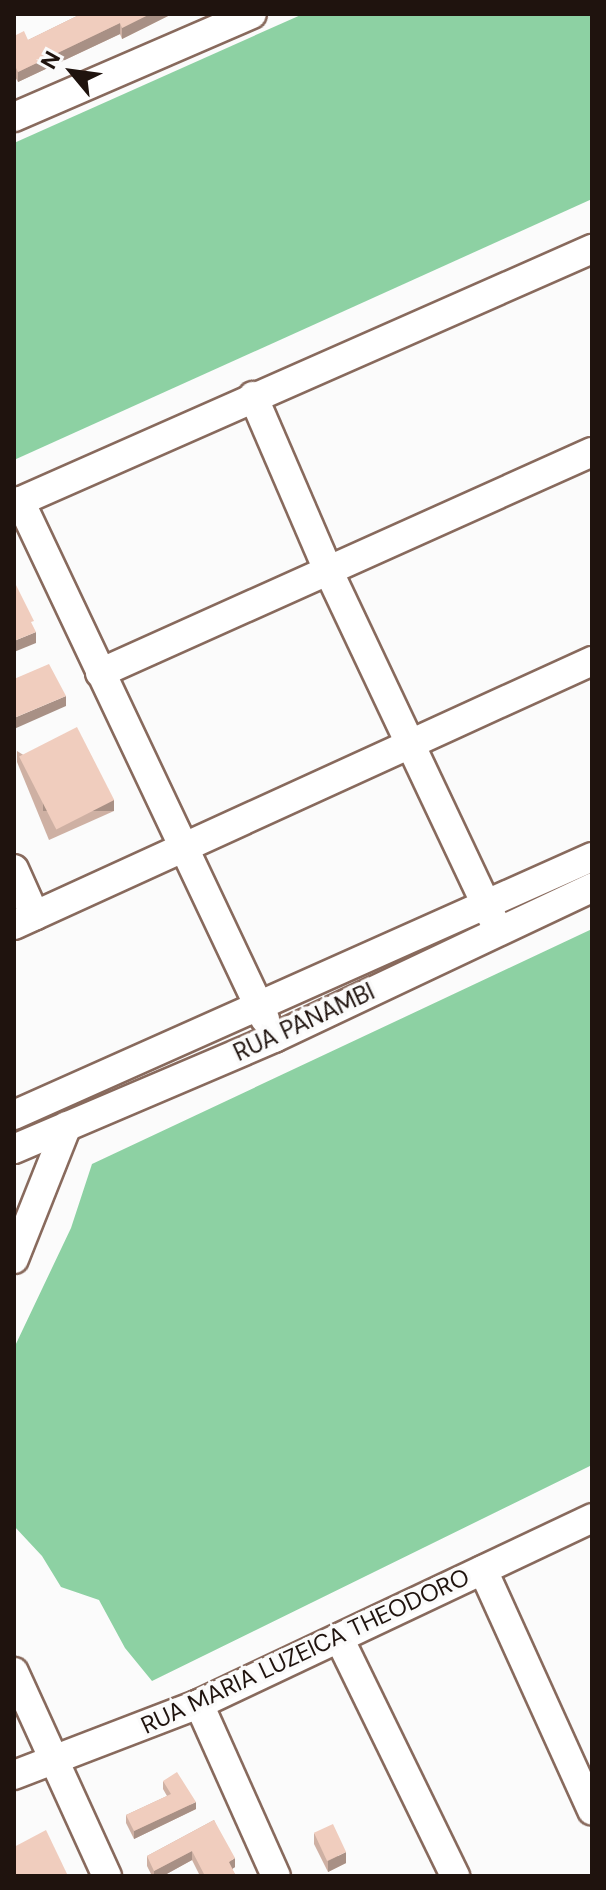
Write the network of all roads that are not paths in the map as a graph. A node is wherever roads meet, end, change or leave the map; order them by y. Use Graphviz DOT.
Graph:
graph roads {
  1 [pos="252,14"];
  2 [pos="14,117"];
  3 [pos="592,249"];
  4 [pos="253,396"];
  5 [pos="592,452"];
  6 [pos="17,502"];
  7 [pos="327,568"];
  8 [pos="592,661"];
  9 [pos="100,673"];
  10 [pos="412,743"];
  11 [pos="183,848"];
  12 [pos="592,857"];
  13 [pos="14,869"];
  14 [pos="592,888"];
  15 [pos="486,903"];
  16 [pos="25,921"];
  17 [pos="499,930"];
  18 [pos="258,1005"];
  19 [pos="274,1038"];
  20 [pos="14,1115"];
  21 [pos="67,1126"];
  22 [pos="14,1149"];
  23 [pos="14,1259"];
  24 [pos="592,1518"];
  25 [pos="483,1570"];
  26 [pos="340,1640"];
  27 [pos="14,1672"];
  28 [pos="199,1704"];
  29 [pos="53,1761"];
  30 [pos="14,1775"];
  31 [pos="592,1810"];
  32 [pos="107,1876"];
  33 [pos="276,1876"];
  34 [pos="455,1876"];
  1 -- 2 [label="street"];
  3 -- 4 [label="street"];
  4 -- 6 [label="street"];
  4 -- 7 [label="street"];
  5 -- 7 [label="street"];
  6 -- 9 [label="street"];
  7 -- 9 [label="street"];
  7 -- 10 [label="street"];
  8 -- 10 [label="street"];
  9 -- 11 [label="street"];
  10 -- 11 [label="street"];
  10 -- 15 [label="street"];
  11 -- 16 [label="street"];
  11 -- 18 [label="street"];
  12 -- 15 [label="street, RUA PANAMBI"];
  13 -- 16 [label="street"];
  14 -- 17 [label="street, RUA PANAMBI"];
  15 -- 17 [label="street"];
  15 -- 18 [label="street, RUA PANAMBI"];
  17 -- 19 [label="street, RUA PANAMBI"];
  18 -- 19 [label="street"];
  18 -- 20 [label="street, RUA PANAMBI"];
  19 -- 21 [label="street, RUA PANAMBI"];
  21 -- 22 [label="street, RUA PANAMBI"];
  21 -- 23 [label="street"];
  24 -- 25 [label="street, RUA MARIA LUZEICA THEODORO"];
  25 -- 26 [label="street, RUA MARIA LUZEICA THEODORO"];
  25 -- 31 [label="street"];
  26 -- 28 [label="street, RUA MARIA LUZEICA THEODORO"];
  26 -- 34 [label="street"];
  27 -- 29 [label="street"];
  28 -- 29 [label="street, RUA MARIA LUZEICA THEODORO"];
  28 -- 33 [label="street"];
  29 -- 30 [label="street, RUA MARIA LUZEICA THEODORO"];
  29 -- 32 [label="street"];
}
